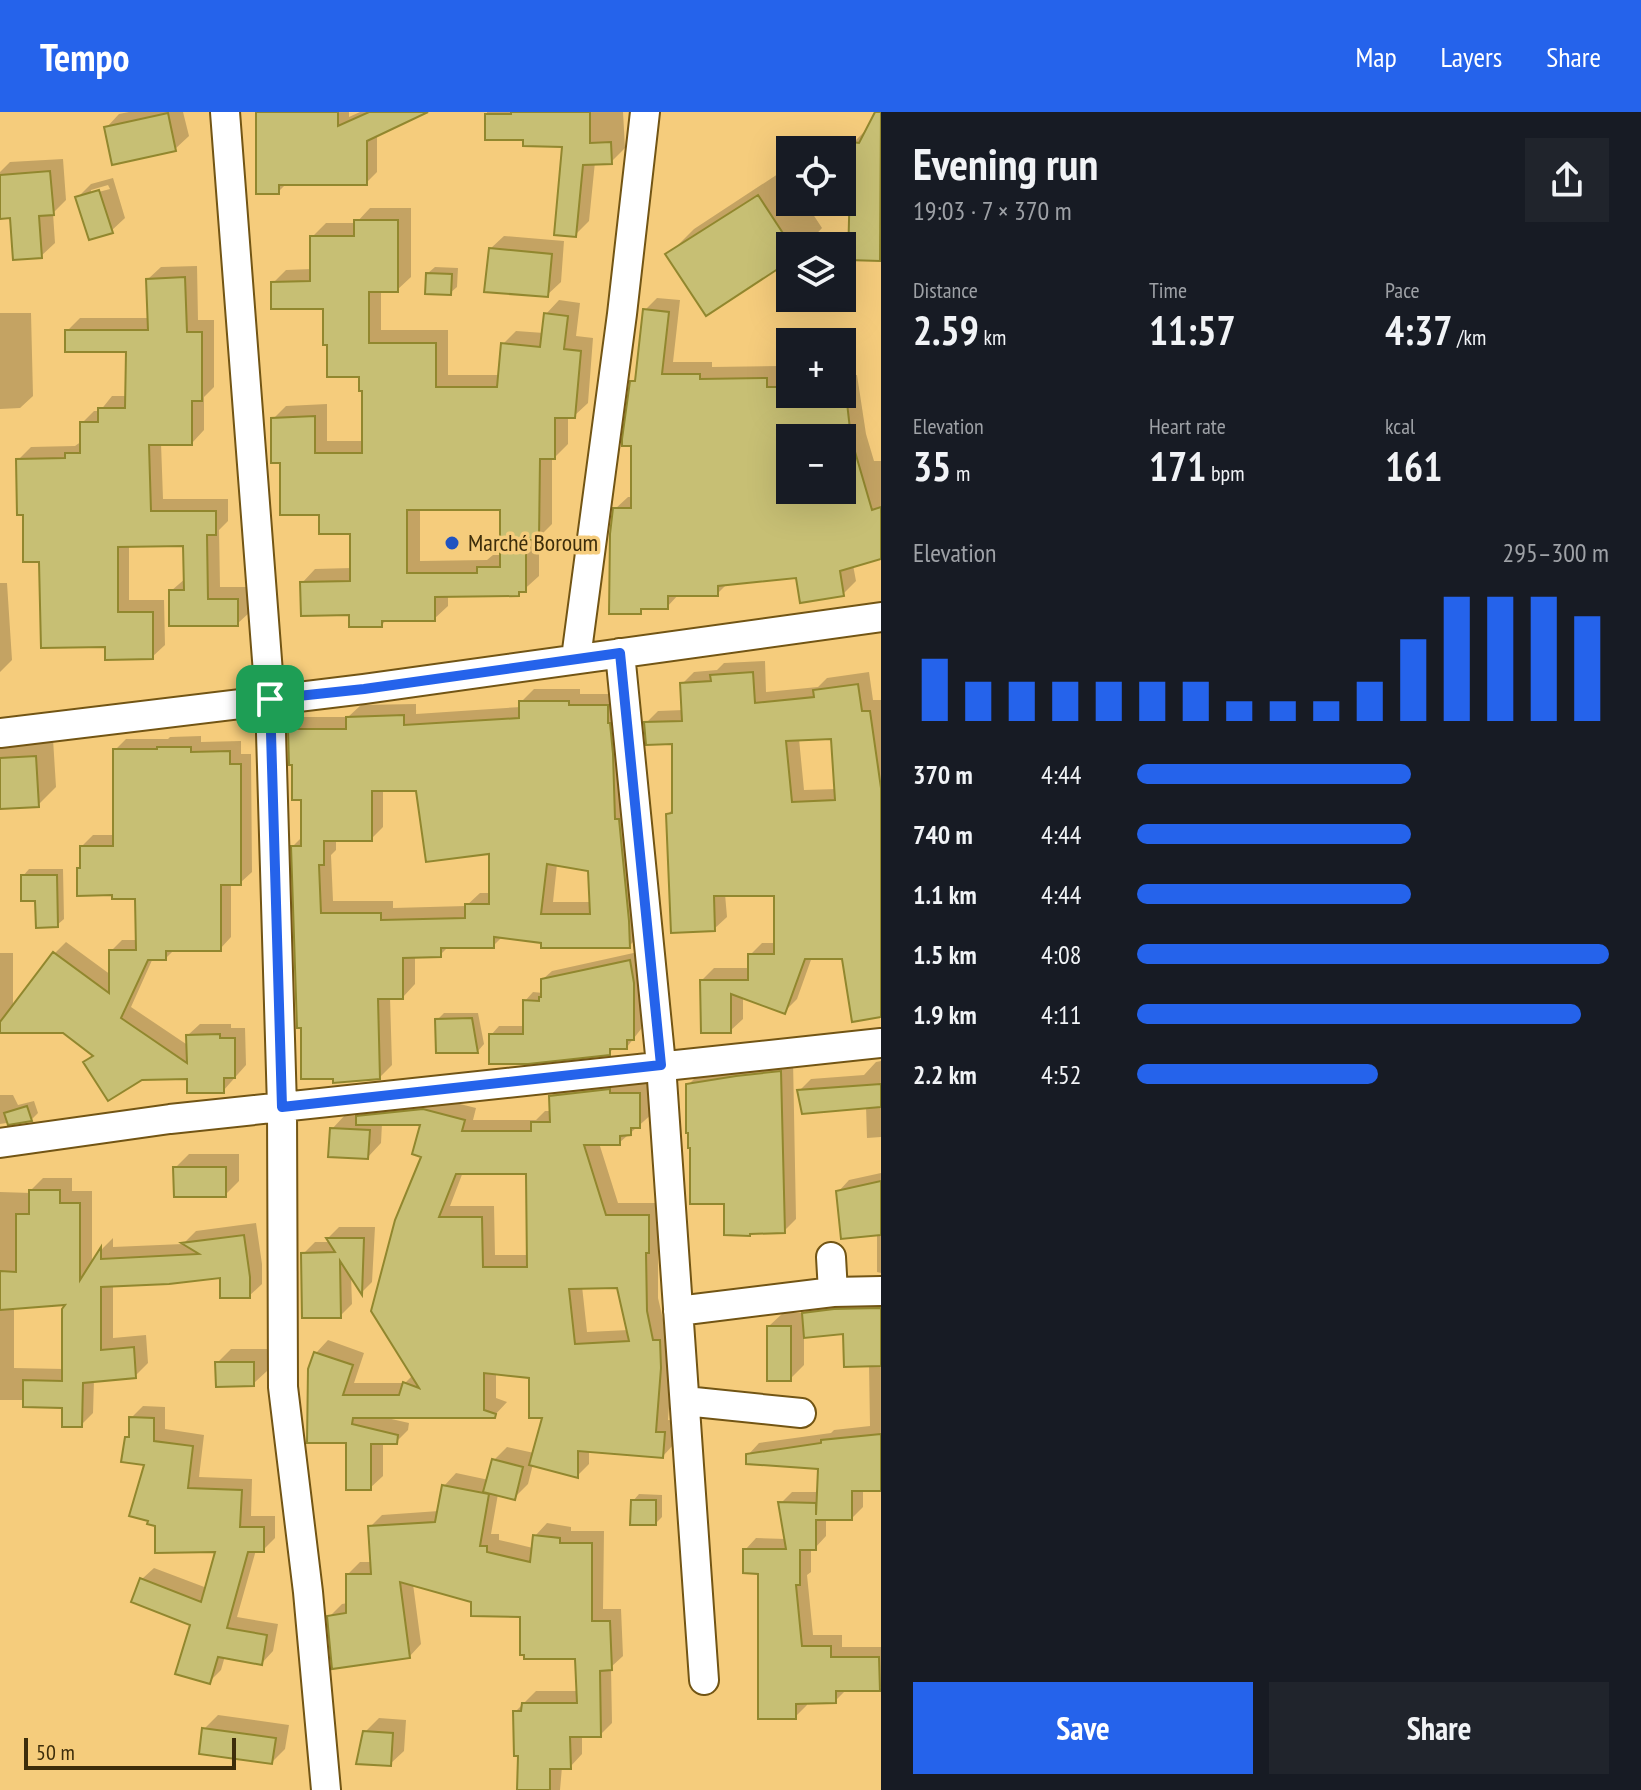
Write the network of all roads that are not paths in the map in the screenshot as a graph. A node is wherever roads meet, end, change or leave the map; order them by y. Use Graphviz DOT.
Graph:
graph roads {
  1 [pos="225,112"];
  2 [pos="645,112"];
  3 [pos="881,617"];
  4 [pos="620,653"];
  5 [pos="576,658"];
  6 [pos="270,699"];
  7 [pos="0,733"];
  8 [pos="881,1043"];
  9 [pos="661,1065"];
  10 [pos="282,1107"];
  11 [pos="0,1143"];
  12 [pos="831,1257"];
  13 [pos="881,1291"];
  14 [pos="833,1292"];
  15 [pos="678,1311"];
  16 [pos="685,1401"];
  17 [pos="801,1413"];
  18 [pos="704,1680"];
  19 [pos="326,1790"];
  1 -- 6 [label="street"];
  2 -- 5 [label="street"];
  3 -- 4 [label="street"];
  4 -- 5 [label="street"];
  4 -- 9 [label="street"];
  5 -- 6 [label="street"];
  6 -- 7 [label="street"];
  6 -- 10 [label="street"];
  8 -- 9 [label="street"];
  9 -- 10 [label="street"];
  9 -- 15 [label="street"];
  10 -- 11 [label="street"];
  10 -- 19 [label="street"];
  12 -- 14 [label="street"];
  13 -- 14 [label="street"];
  14 -- 15 [label="street"];
  15 -- 16 [label="street"];
  16 -- 17 [label="street"];
  16 -- 18 [label="street"];
}
